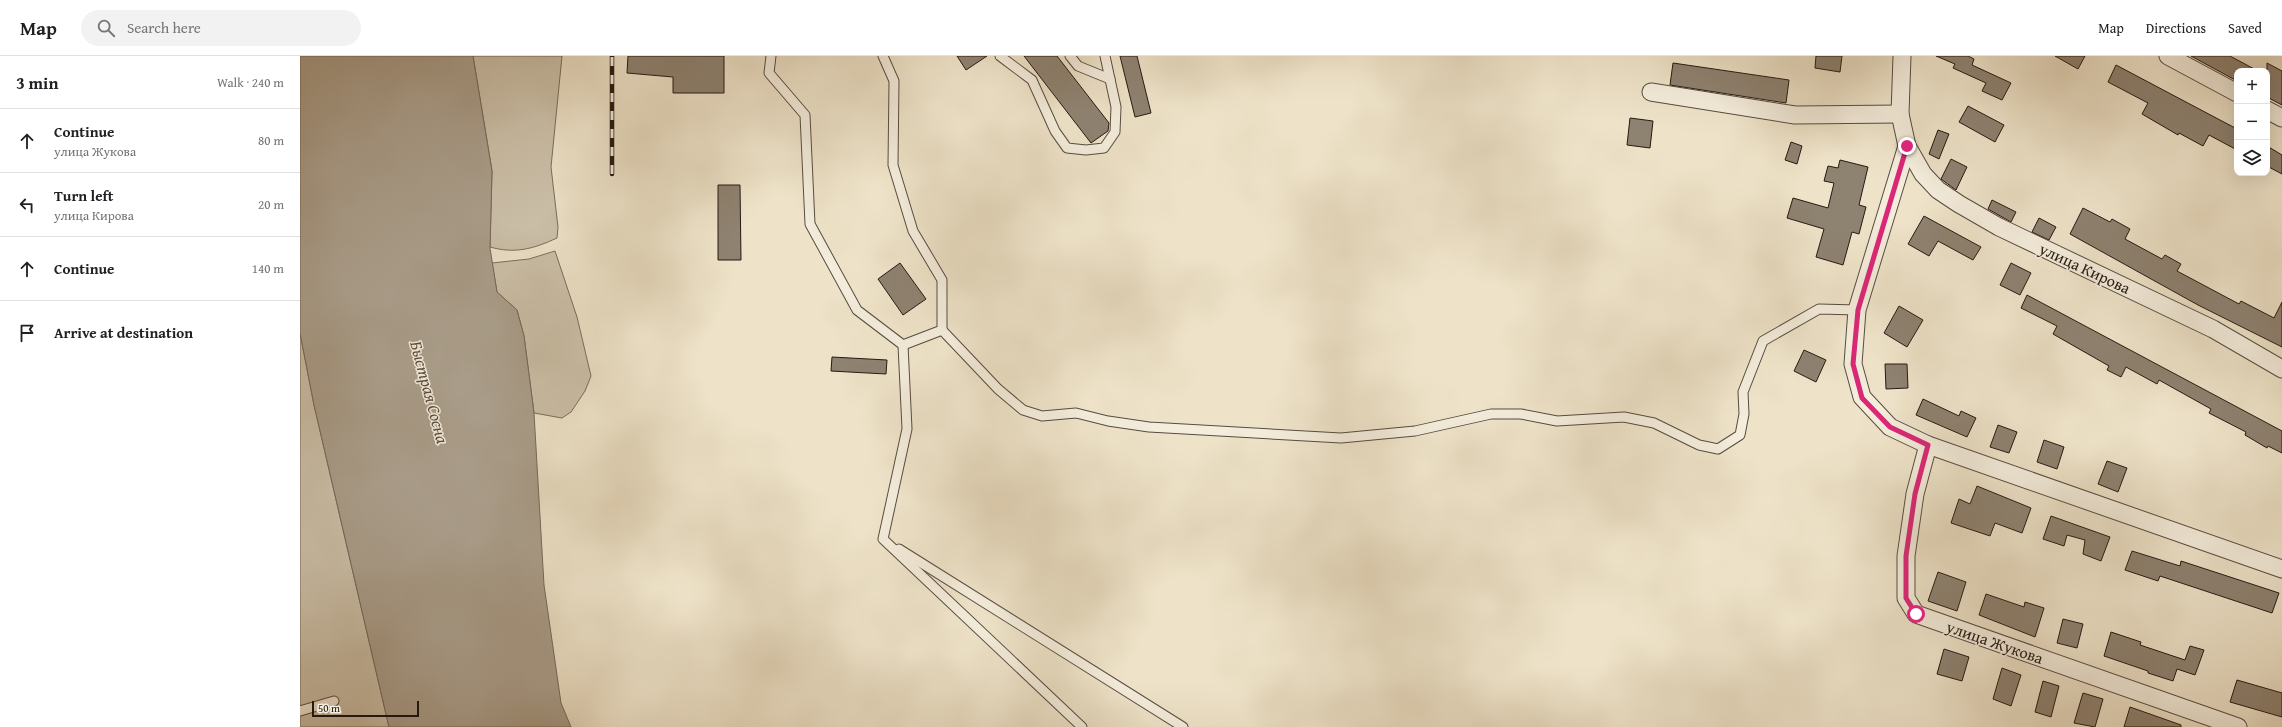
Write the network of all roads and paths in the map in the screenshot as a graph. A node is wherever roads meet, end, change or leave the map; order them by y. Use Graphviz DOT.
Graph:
graph roads {
  1 [pos="771,56"];
  2 [pos="883,56"];
  3 [pos="1000,56"];
  4 [pos="1070,56"];
  5 [pos="1105,56"];
  6 [pos="1902,56"];
  7 [pos="2175,58"];
  8 [pos="1110,80"];
  9 [pos="2234,91"];
  10 [pos="1651,92"];
  11 [pos="2270,112"];
  12 [pos="1900,114"];
  13 [pos="2282,118"];
  14 [pos="1907,146"];
  15 [pos="1858,310"];
  16 [pos="942,330"];
  17 [pos="903,345"];
  18 [pos="2282,369"];
  19 [pos="1928,445"];
  20 [pos="883,539"];
  21 [pos="2282,569"];
  22 [pos="334,701"];
  23 [pos="300,711"];
  24 [pos="1082,727"];
  25 [pos="1183,727"];
  26 [pos="2238,727"];
  1 -- 17 [label="lane"];
  2 -- 16 [label="lane"];
  3 -- 8 [label="lane"];
  4 -- 8 [label="lane"];
  5 -- 8 [label="lane"];
  6 -- 12 [label="street"];
  7 -- 9 [label="street"];
  10 -- 12 [label="street"];
  11 -- 13 [label="street"];
  12 -- 14 [label="street"];
  14 -- 15 [label="street"];
  14 -- 18 [label="street, улица Кирова"];
  15 -- 16 [label="lane"];
  15 -- 19 [label="street"];
  16 -- 17 [label="lane"];
  17 -- 20 [label="lane"];
  19 -- 21 [label="street"];
  19 -- 26 [label="street, улица Жукова"];
  20 -- 24 [label="lane"];
  20 -- 25 [label="lane"];
  22 -- 23 [label="lane"];
}
